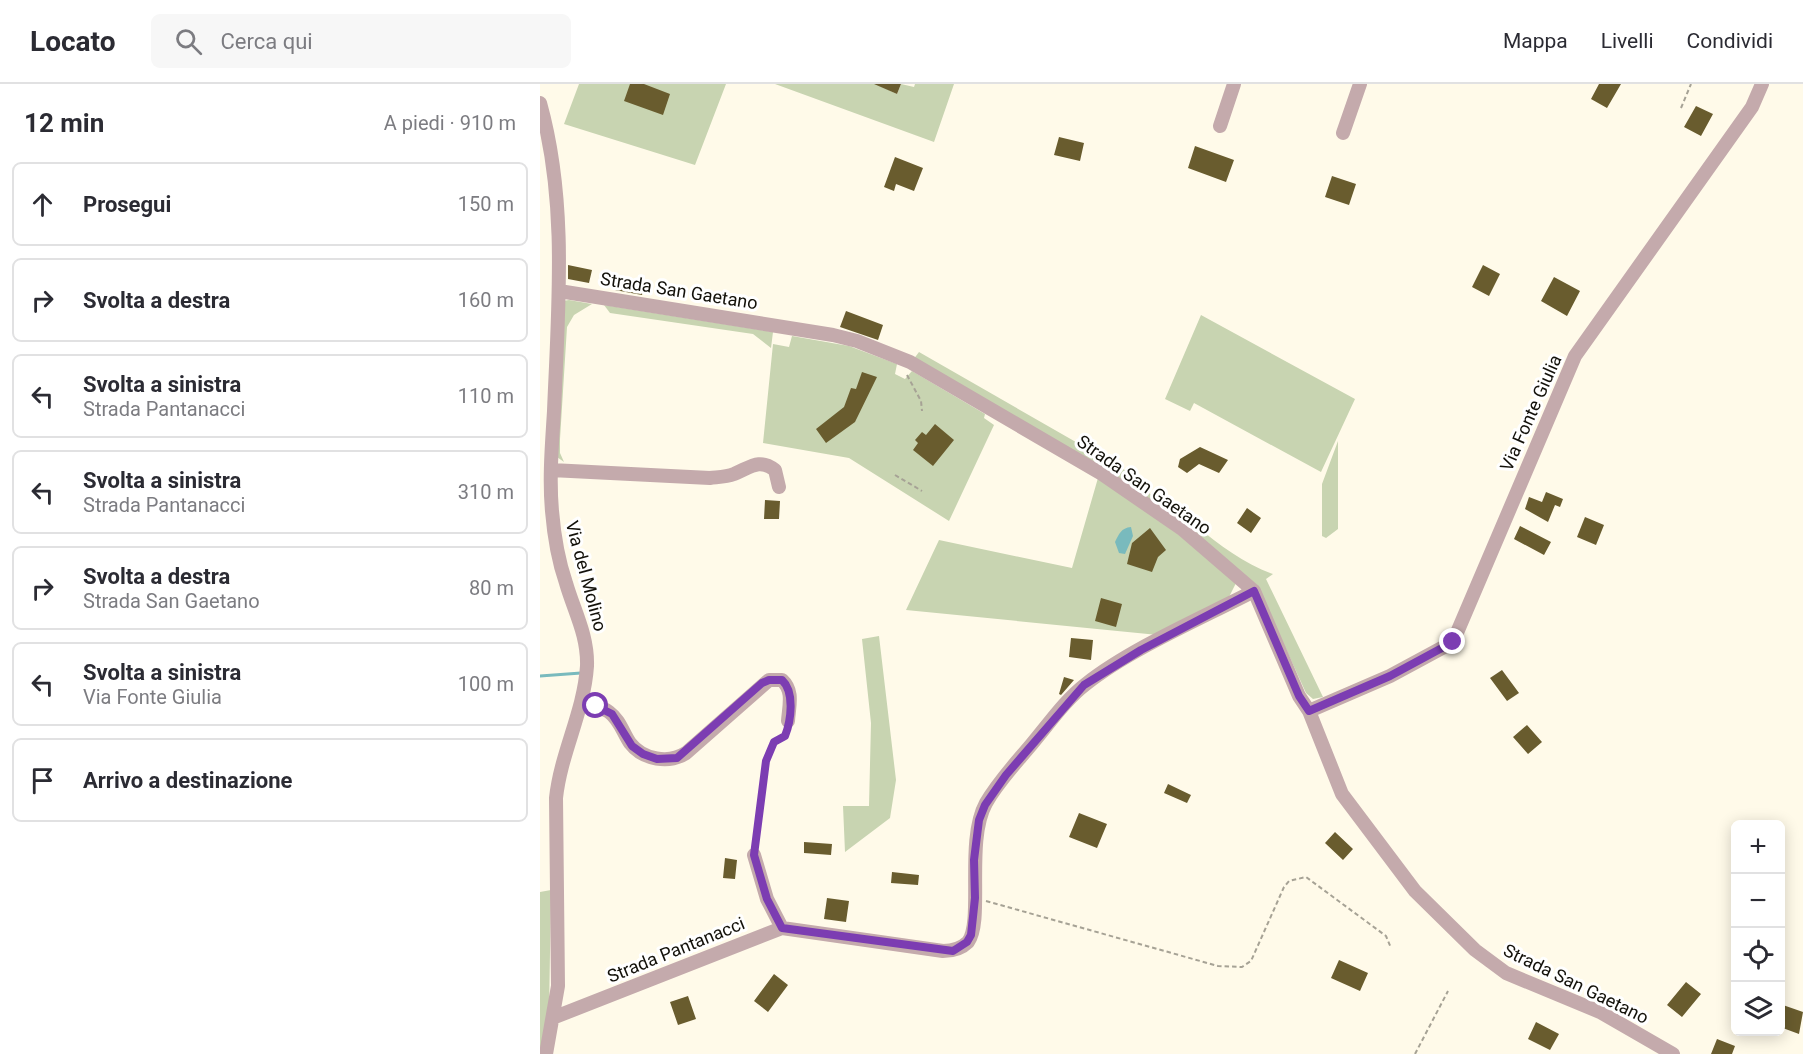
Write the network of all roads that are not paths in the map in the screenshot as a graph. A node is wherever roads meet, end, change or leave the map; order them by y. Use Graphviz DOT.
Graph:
graph roads {
  1 [pos="1234,84"];
  2 [pos="1360,84"];
  3 [pos="1762,84"];
  4 [pos="540,104"];
  5 [pos="1220,126"];
  6 [pos="1343,134"];
  7 [pos="559,291"];
  8 [pos="547,410"];
  9 [pos="551,470"];
  10 [pos="779,487"];
  11 [pos="1254,591"];
  12 [pos="582,706"];
  13 [pos="1309,711"];
  14 [pos="788,721"];
  15 [pos="754,855"];
  16 [pos="782,928"];
  17 [pos="555,1017"];
  18 [pos="546,1054"];
  19 [pos="1673,1054"];
  1 -- 5 [label="street"];
  2 -- 6 [label="street"];
  3 -- 13 [label="street, Via Fonte Giulia"];
  4 -- 7 [label="street, Via del Molino"];
  7 -- 8 [label="street, Via del Molino"];
  7 -- 11 [label="street, Strada San Gaetano"];
  8 -- 9 [label="street, Via del Molino"];
  9 -- 10 [label="street"];
  9 -- 12 [label="street, Via del Molino"];
  11 -- 13 [label="street, Strada San Gaetano"];
  11 -- 16 [label="street, Strada Pantanacci"];
  12 -- 14 [label="street"];
  12 -- 17 [label="street, Via del Molino"];
  13 -- 19 [label="street, Strada San Gaetano"];
  15 -- 16 [label="street"];
  16 -- 17 [label="street, Strada Pantanacci"];
  17 -- 18 [label="street, Via del Molino"];
}
